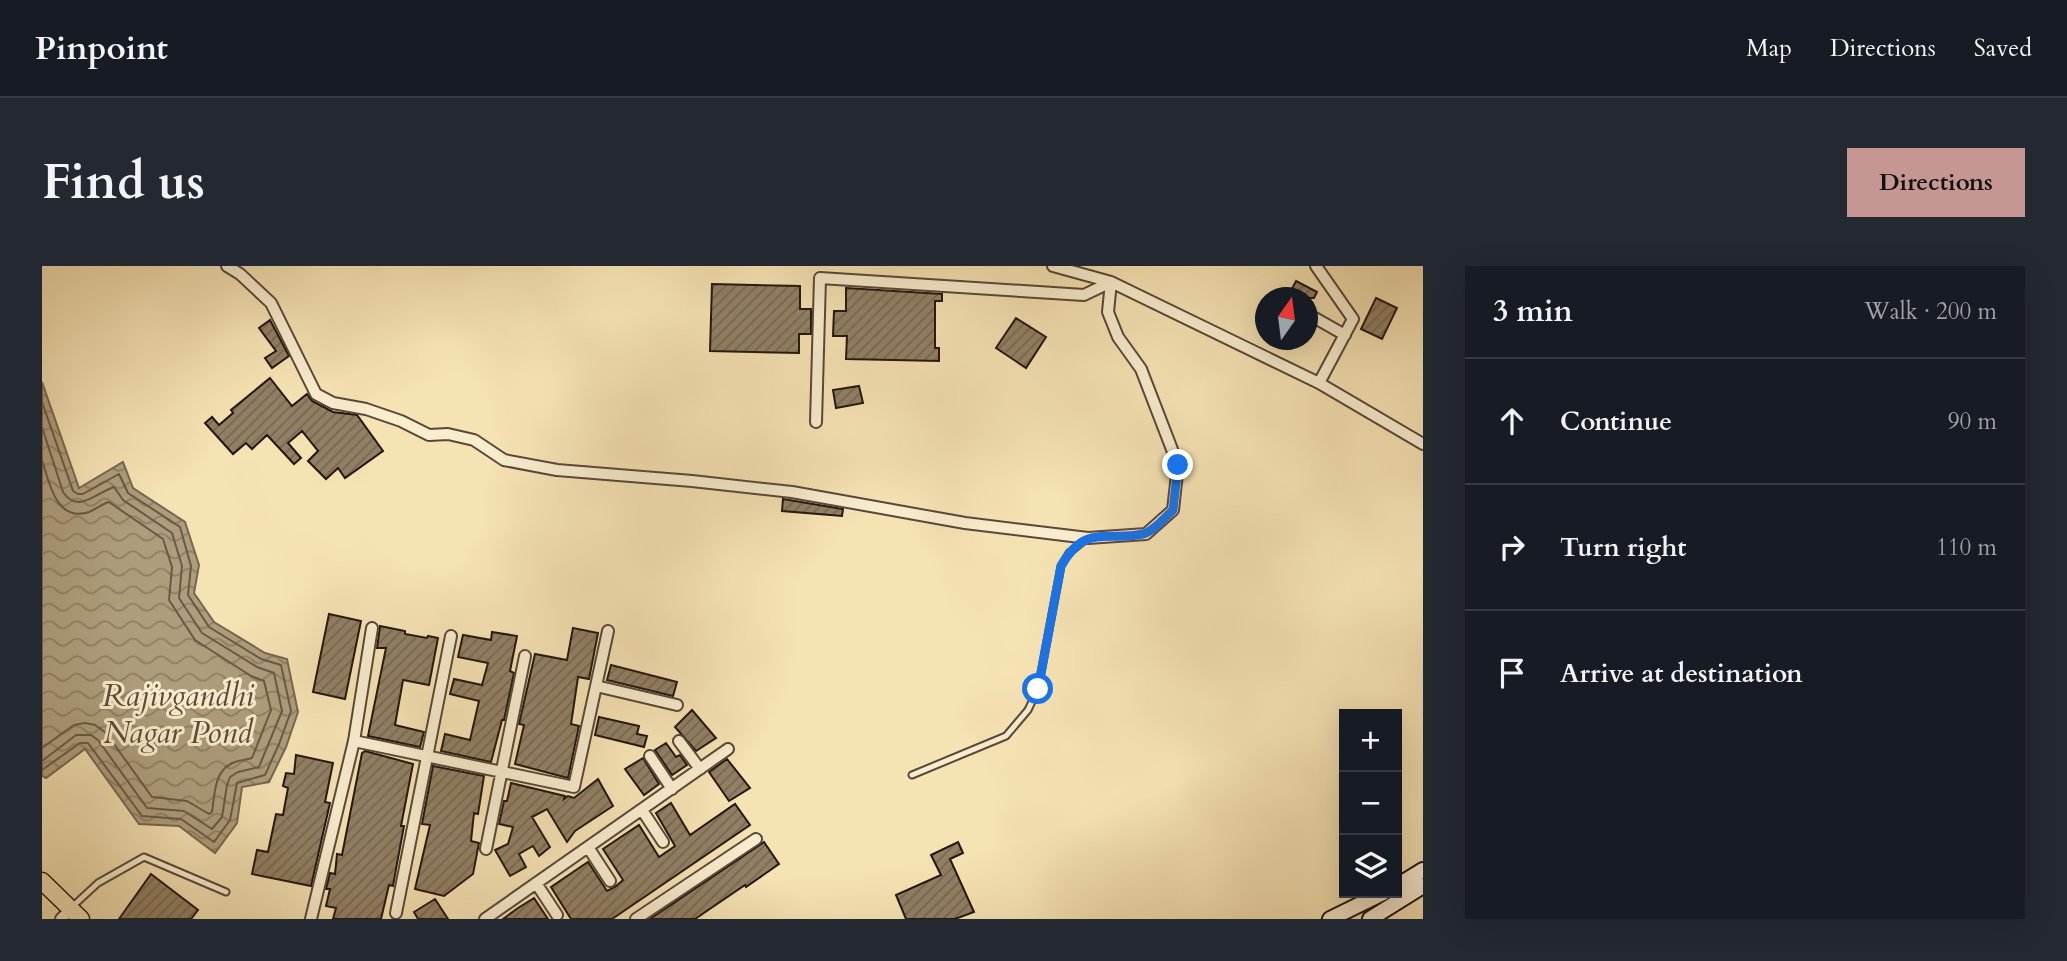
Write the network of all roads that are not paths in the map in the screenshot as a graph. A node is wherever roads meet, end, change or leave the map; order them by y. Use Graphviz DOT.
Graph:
graph roads {
  1 [pos="227,266"];
  2 [pos="1054,266"];
  3 [pos="1316,266"];
  4 [pos="1111,282"];
  5 [pos="1318,320"];
  6 [pos="1345,335"];
  7 [pos="1319,383"];
  8 [pos="816,422"];
  9 [pos="1423,444"];
  10 [pos="1088,537"];
  11 [pos="372,628"];
  12 [pos="608,631"];
  13 [pos="451,636"];
  14 [pos="525,656"];
  15 [pos="596,686"];
  16 [pos="677,705"];
  17 [pos="354,741"];
  18 [pos="680,741"];
  19 [pos="728,749"];
  20 [pos="428,756"];
  21 [pos="650,756"];
  22 [pos="700,769"];
  23 [pos="501,772"];
  24 [pos="912,775"];
  25 [pos="672,789"];
  26 [pos="642,810"];
  27 [pos="756,839"];
  28 [pos="663,842"];
  29 [pos="588,847"];
  30 [pos="486,849"];
  31 [pos="1423,870"];
  32 [pos="610,880"];
  33 [pos="42,881"];
  34 [pos="536,883"];
  35 [pos="1402,883"];
  36 [pos="1423,886"];
  37 [pos="42,892"];
  38 [pos="226,892"];
  39 [pos="1372,898"];
  40 [pos="396,913"];
  41 [pos="557,915"];
  42 [pos="69,916"];
  43 [pos="311,919"];
  44 [pos="485,919"];
  45 [pos="636,919"];
  46 [pos="1330,919"];
  47 [pos="1370,919"];
  1 -- 10 [label="street"];
  2 -- 4 [label="street"];
  3 -- 6 [label="street"];
  4 -- 7 [label="street"];
  4 -- 8 [label="street"];
  4 -- 10 [label="street"];
  5 -- 6 [label="street"];
  6 -- 7 [label="street"];
  7 -- 9 [label="street"];
  10 -- 24 [label="lane"];
  11 -- 17 [label="street"];
  12 -- 15 [label="street"];
  13 -- 20 [label="street"];
  14 -- 23 [label="street"];
  15 -- 16 [label="street"];
  15 -- 23 [label="street"];
  17 -- 20 [label="street"];
  17 -- 43 [label="street"];
  18 -- 22 [label="street"];
  19 -- 22 [label="street"];
  20 -- 23 [label="street"];
  20 -- 40 [label="street"];
  21 -- 25 [label="street"];
  22 -- 25 [label="street"];
  23 -- 30 [label="street"];
  25 -- 26 [label="street"];
  26 -- 28 [label="street"];
  26 -- 29 [label="street"];
  27 -- 45 [label="street"];
  29 -- 32 [label="street"];
  29 -- 34 [label="street"];
  31 -- 35 [label="street"];
  33 -- 42 [label="main road"];
  34 -- 41 [label="street"];
  34 -- 44 [label="street"];
  36 -- 47 [label="street"];
  37 -- 42 [label="main road"];
  38 -- 42 [label="lane"];
  39 -- 46 [label="street"];
}
